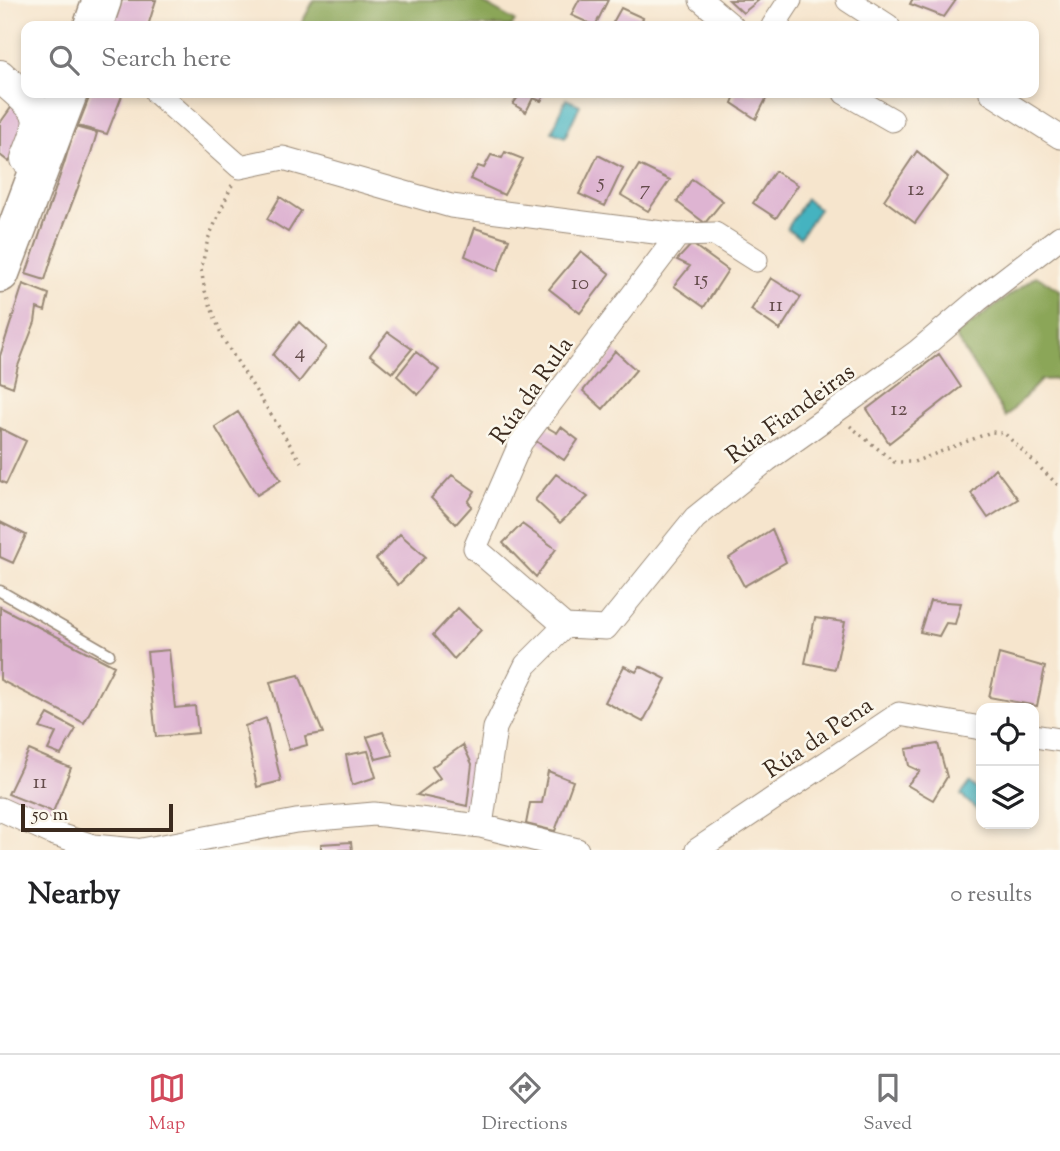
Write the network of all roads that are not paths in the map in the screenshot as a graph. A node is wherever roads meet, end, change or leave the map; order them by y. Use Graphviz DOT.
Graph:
graph roads {
  1 [pos="87,0"];
  2 [pos="102,0"];
  3 [pos="701,0"];
  4 [pos="790,0"];
  5 [pos="848,0"];
  6 [pos="79,21"];
  7 [pos="95,21"];
  8 [pos="726,21"];
  9 [pos="776,21"];
  10 [pos="880,21"];
  11 [pos="25,98"];
  12 [pos="66,98"];
  13 [pos="163,98"];
  14 [pos="854,98"];
  15 [pos="999,98"];
  16 [pos="892,120"];
  17 [pos="1060,137"];
  18 [pos="0,232"];
  19 [pos="678,235"];
  20 [pos="1060,237"];
  21 [pos="756,260"];
  22 [pos="0,273"];
  23 [pos="0,591"];
  24 [pos="565,626"];
  25 [pos="109,654"];
  26 [pos="976,727"];
  27 [pos="1039,737"];
  28 [pos="1060,740"];
  29 [pos="0,809"];
  30 [pos="481,826"];
  31 [pos="136,850"];
  32 [pos="142,850"];
  33 [pos="577,850"];
  34 [pos="697,850"];
  1 -- 6 [label="street"];
  2 -- 7 [label="highway"];
  3 -- 8 [label="street"];
  4 -- 9 [label="street"];
  5 -- 10 [label="street"];
  11 -- 18 [label="street"];
  12 -- 22 [label="highway"];
  13 -- 19 [label="street"];
  14 -- 16 [label="street"];
  15 -- 17 [label="street"];
  19 -- 21 [label="street"];
  19 -- 24 [label="street, Rúa da Rula"];
  20 -- 24 [label="street, Rúa Fiandeiras"];
  23 -- 25 [label="lane"];
  24 -- 30 [label="street"];
  26 -- 34 [label="street, Rúa da Pena"];
  27 -- 28 [label="street"];
  29 -- 31 [label="street"];
  30 -- 32 [label="street"];
  30 -- 33 [label="street"];
}
